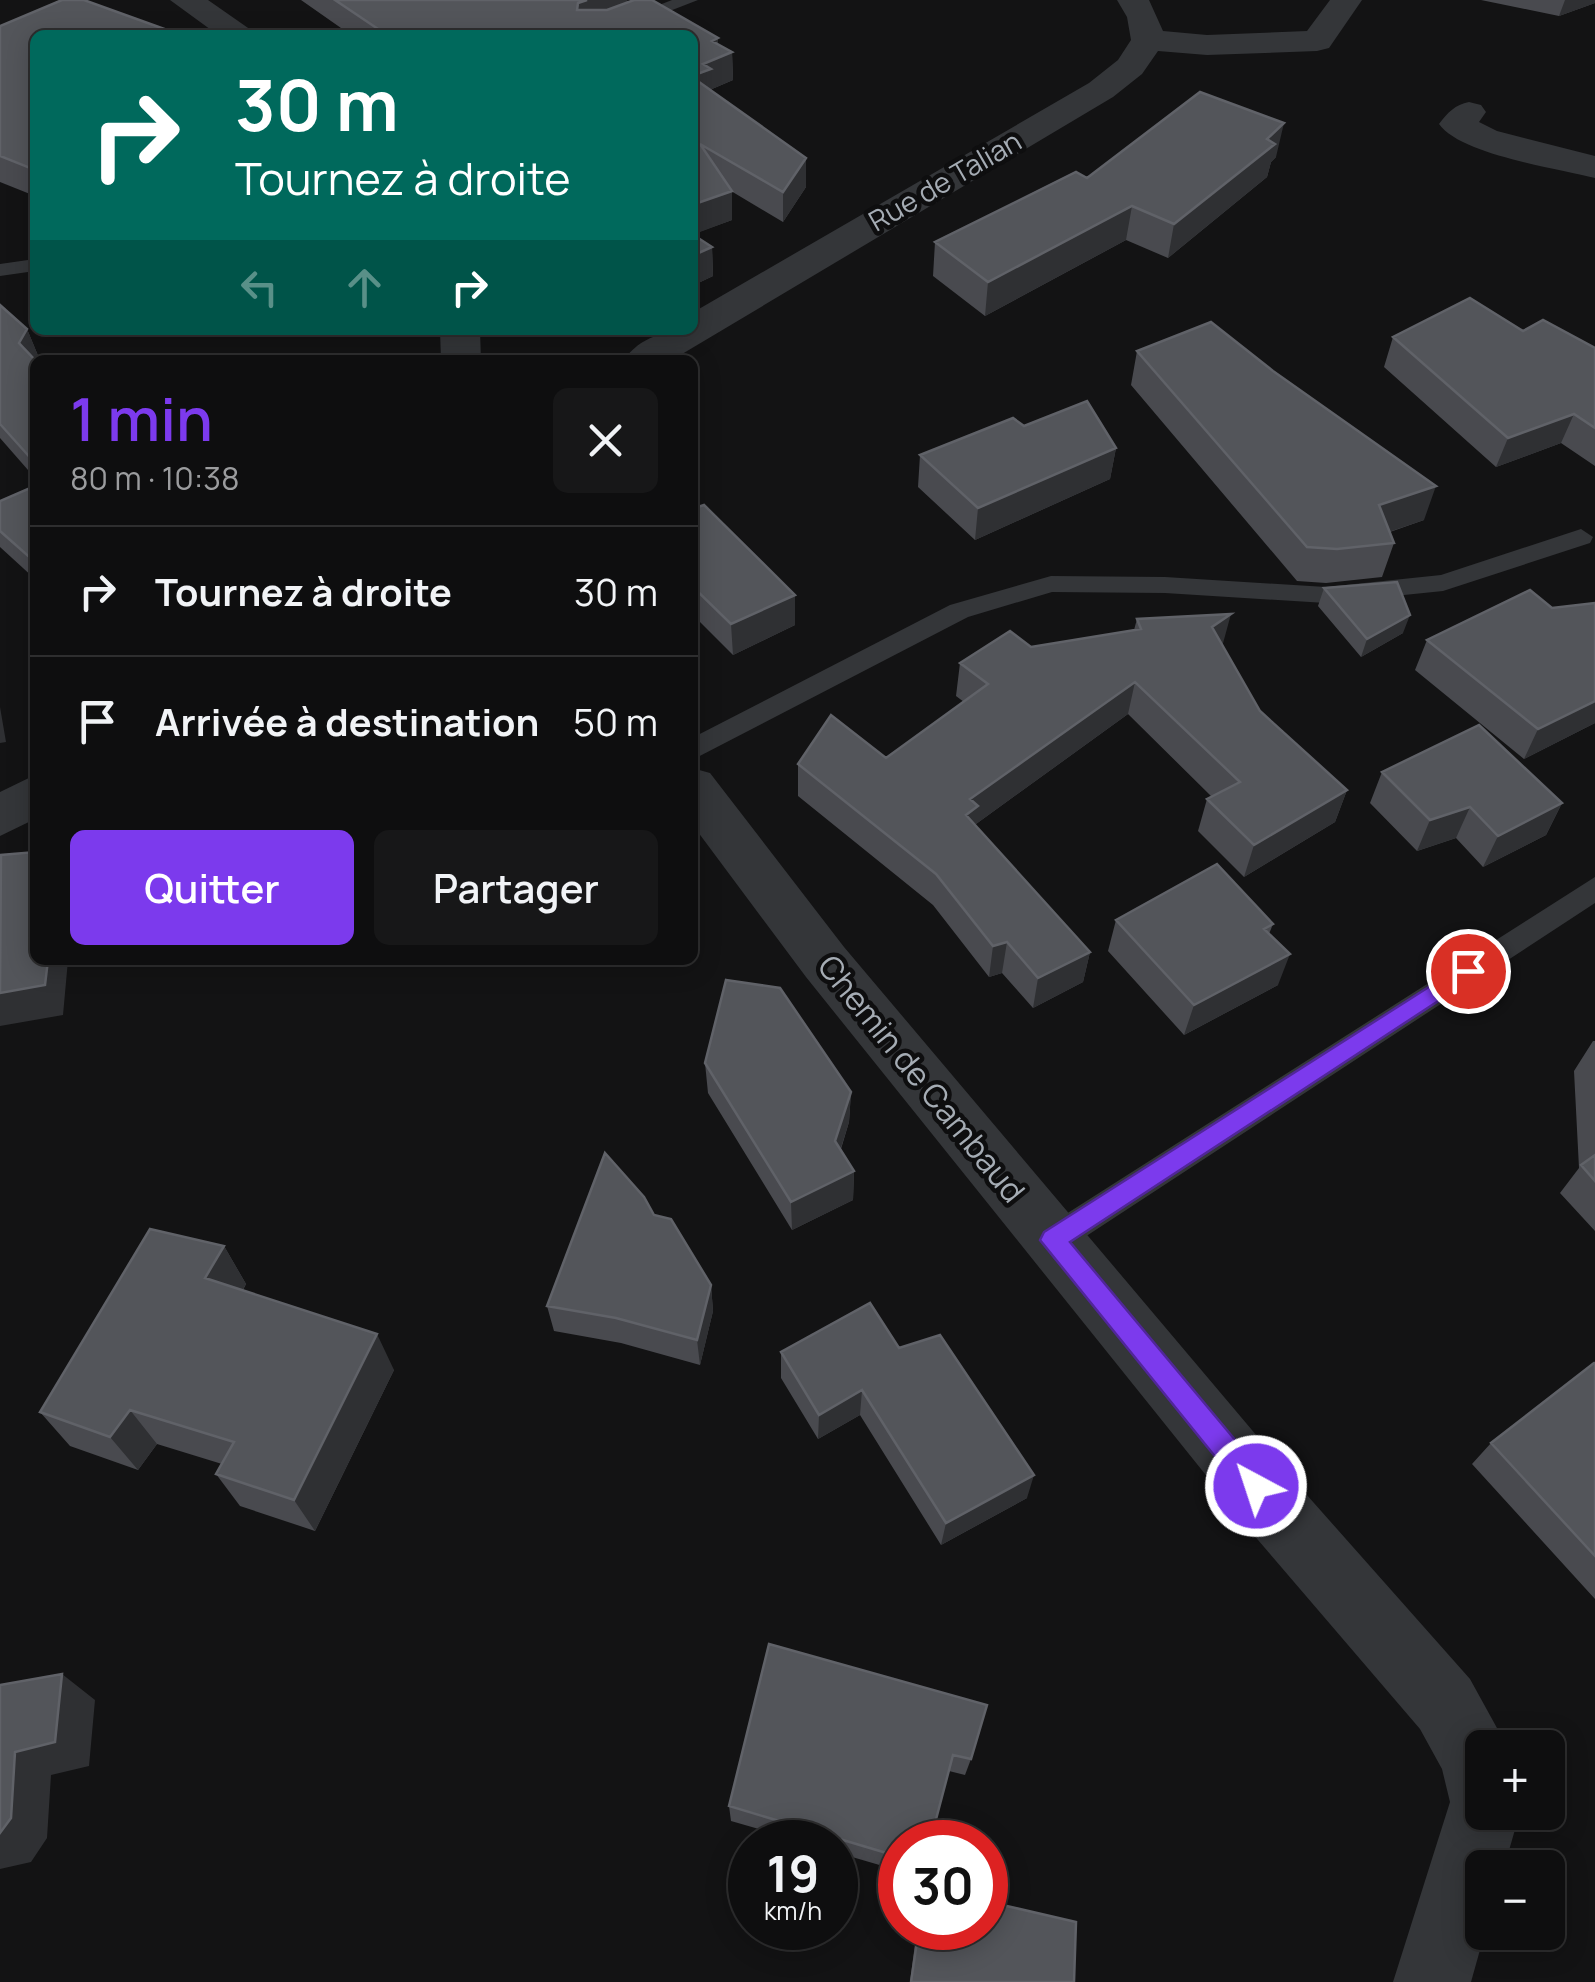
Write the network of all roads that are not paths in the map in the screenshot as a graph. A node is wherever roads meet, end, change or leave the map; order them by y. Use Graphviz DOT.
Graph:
graph roads {
  1 [pos="186,0"];
  2 [pos="688,0"];
  3 [pos="1133,0"];
  4 [pos="1346,0"];
  5 [pos="233,30"];
  6 [pos="605,30"];
  7 [pos="1148,40"];
  8 [pos="1468,112"];
  9 [pos="1595,167"];
  10 [pos="30,267"];
  11 [pos="0,270"];
  12 [pos="698,326"];
  13 [pos="684,335"];
  14 [pos="652,355"];
  15 [pos="1581,537"];
  16 [pos="698,747"];
  17 [pos="698,794"];
  18 [pos="30,797"];
  19 [pos="0,817"];
  20 [pos="1595,888"];
  21 [pos="1053,1240"];
  22 [pos="1465,1738"];
  23 [pos="1478,1830"];
  24 [pos="1432,1982"];
  1 -- 5 [label="street"];
  2 -- 6 [label="lane"];
  3 -- 7 [label="street"];
  4 -- 7 [label="street"];
  7 -- 12 [label="street, Rue de Talian"];
  8 -- 9 [label="street"];
  10 -- 11 [label="lane"];
  13 -- 14 [label="street, Rue de Talian"];
  15 -- 16 [label="lane"];
  17 -- 21 [label="street, Chemin de Cambaud"];
  18 -- 19 [label="street"];
  20 -- 21 [label="lane"];
  21 -- 22 [label="street, Chemin de Cambaud"];
  23 -- 24 [label="street"];
}
